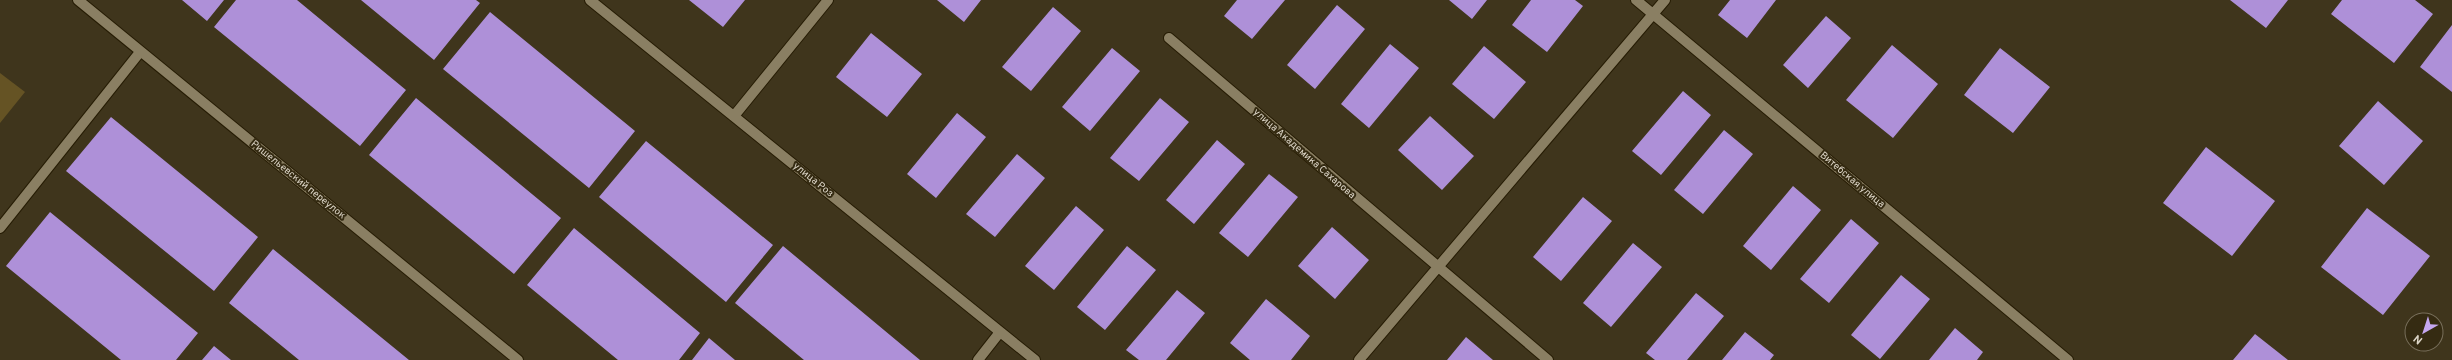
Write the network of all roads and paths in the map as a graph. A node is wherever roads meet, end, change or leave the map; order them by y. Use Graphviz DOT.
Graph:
graph roads {
  1 [pos="78,0"];
  2 [pos="590,0"];
  3 [pos="828,0"];
  4 [pos="1636,0"];
  5 [pos="1665,0"];
  6 [pos="1653,14"];
  7 [pos="1169,38"];
  8 [pos="140,52"];
  9 [pos="734,116"];
  10 [pos="0,228"];
  11 [pos="1439,269"];
  12 [pos="1000,332"];
  13 [pos="518,360"];
  14 [pos="978,360"];
  15 [pos="1035,360"];
  16 [pos="1359,360"];
  17 [pos="1548,360"];
  18 [pos="2068,360"];
  1 -- 8 [label="street, Ришельевский переулок"];
  2 -- 9 [label="street, улица Роз"];
  3 -- 9 [label="street"];
  4 -- 6 [label="street, Витебская улица"];
  5 -- 6 [label="street"];
  6 -- 11 [label="street"];
  6 -- 18 [label="street, Витебская улица"];
  7 -- 11 [label="street, улица Академика Сахарова"];
  8 -- 10 [label="street"];
  8 -- 13 [label="street, Ришельевский переулок"];
  9 -- 12 [label="street, улица Роз"];
  11 -- 16 [label="street"];
  11 -- 17 [label="street, улица Академика Сахарова"];
  12 -- 14 [label="street"];
  12 -- 15 [label="street, улица Роз"];
}
